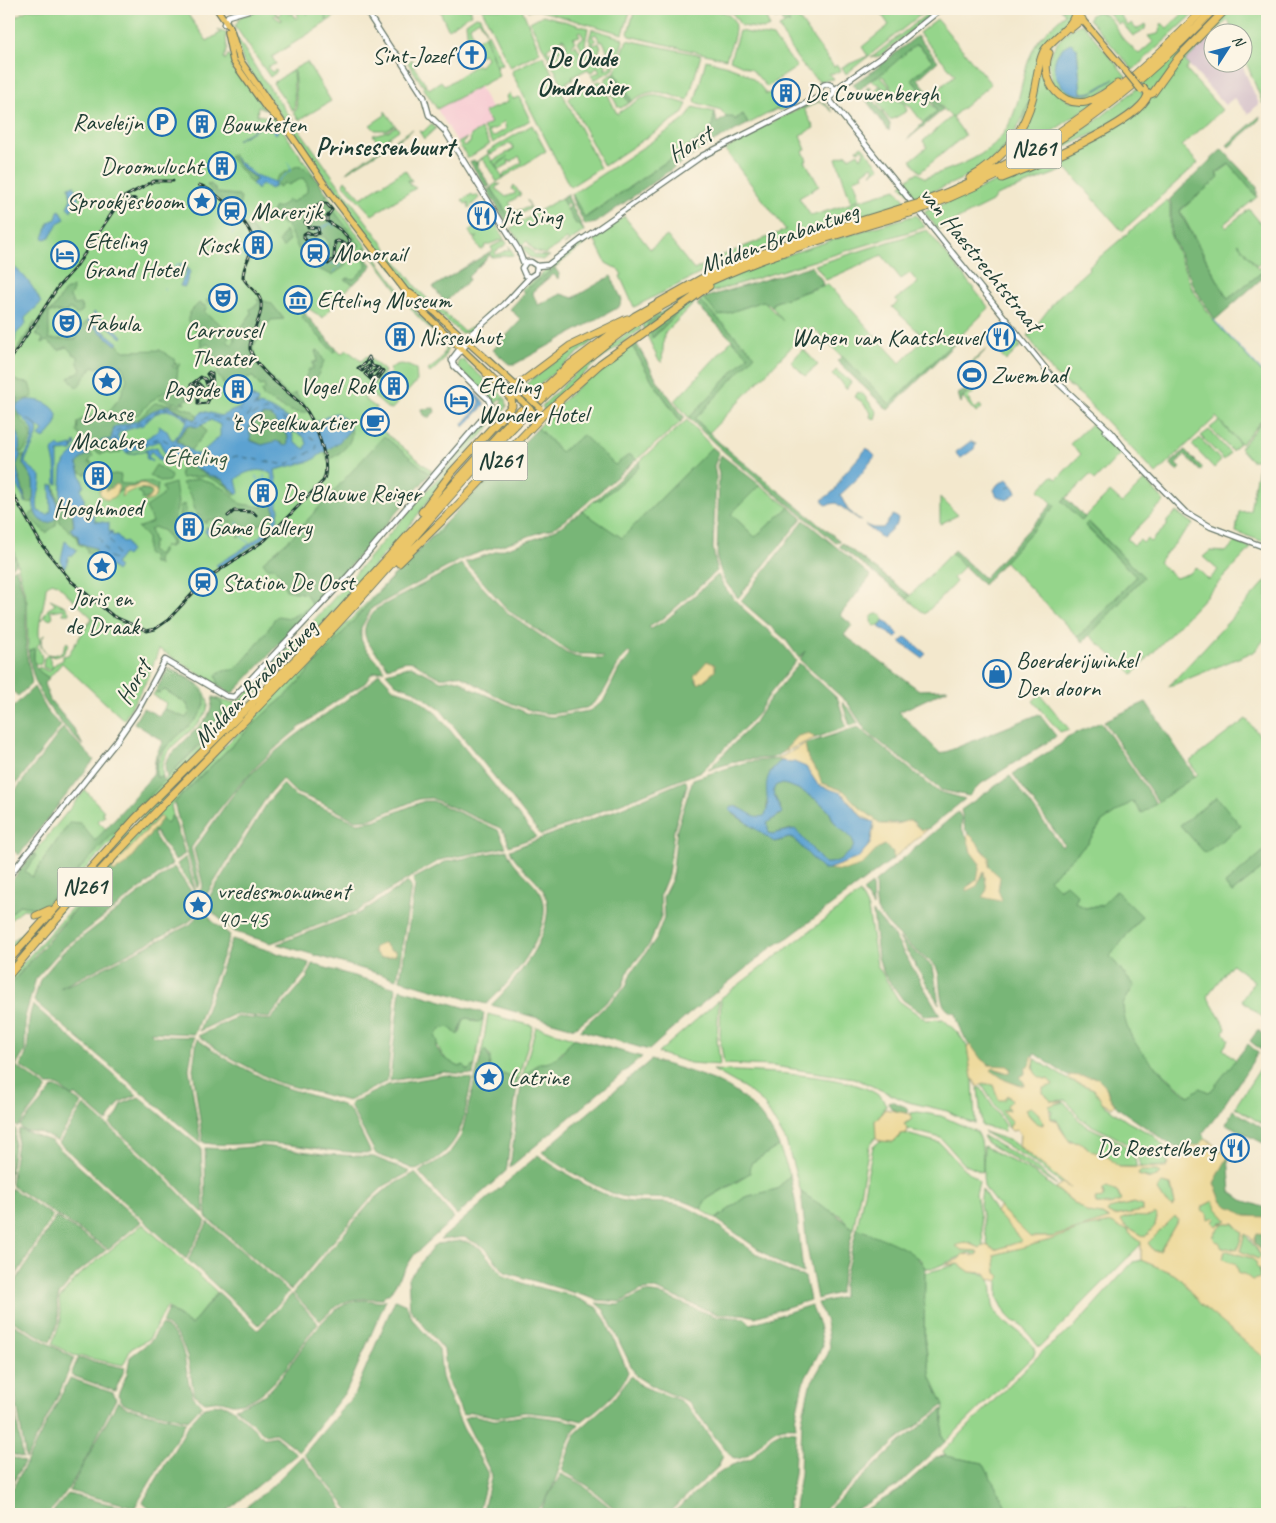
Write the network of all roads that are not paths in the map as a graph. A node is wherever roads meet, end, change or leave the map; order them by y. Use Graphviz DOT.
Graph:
graph roads {
  1 [pos="215,9"];
  2 [pos="252,9"];
  3 [pos="365,9"];
  4 [pos="941,9"];
  5 [pos="1075,9"];
  6 [pos="1204,9"];
  7 [pos="1214,9"];
  8 [pos="1226,9"];
  9 [pos="1082,19"];
  10 [pos="224,22"];
  11 [pos="1144,66"];
  12 [pos="1125,68"];
  13 [pos="833,88"];
  14 [pos="820,94"];
  15 [pos="1148,95"];
  16 [pos="829,98"];
  17 [pos="985,183"];
  18 [pos="930,199"];
  19 [pos="922,205"];
  20 [pos="908,210"];
  21 [pos="526,263"];
  22 [pos="745,266"];
  23 [pos="537,268"];
  24 [pos="528,276"];
  25 [pos="406,290"];
  26 [pos="635,316"];
  27 [pos="467,342"];
  28 [pos="461,349"];
  29 [pos="488,374"];
  30 [pos="516,388"];
  31 [pos="525,398"];
  32 [pos="539,412"];
  33 [pos="1267,548"];
  34 [pos="385,560"];
  35 [pos="369,590"];
  36 [pos="9,876"];
  37 [pos="55,906"];
  38 [pos="36,916"];
  39 [pos="9,960"];
  40 [pos="9,975"];
  1 -- 10 [label="main road"];
  2 -- 10 [label="street"];
  3 -- 21 [label="street"];
  4 -- 13 [label="street"];
  5 -- 9 [label="main road"];
  5 -- 12 [label="main road"];
  5 -- 18 [label="highway, N261"];
  6 -- 11 [label="highway, Midden-Brabantweg / N261"];
  7 -- 17 [label="highway, Midden-Brabantweg / N261"];
  8 -- 15 [label="highway, N261"];
  9 -- 11 [label="highway, N261"];
  9 -- 12 [label="main road"];
  10 -- 25 [label="main road"];
  11 -- 18 [label="highway, Midden-Brabantweg / N261"];
  12 -- 15 [label="main road, bridge"];
  13 -- 14 [label="street, Horst"];
  13 -- 16 [label="street"];
  14 -- 16 [label="street"];
  14 -- 23 [label="street, Horst"];
  15 -- 17 [label="highway, N261"];
  16 -- 33 [label="street, van Haestrechtstraat"];
  17 -- 19 [label="highway, Midden-Brabantweg / N261"];
  18 -- 19 [label="highway, Midden-Brabantweg / N261"];
  19 -- 20 [label="highway, Midden-Brabantweg / N261, bridge"];
  20 -- 22 [label="highway, Midden-Brabantweg / N261"];
  20 -- 26 [label="highway, Midden-Brabantweg / N261"];
  21 -- 23 [label="street"];
  21 -- 24 [label="street"];
  22 -- 32 [label="highway, N261"];
  22 -- 35 [label="highway, Midden-Brabantweg / N261"];
  23 -- 24 [label="street, Horst"];
  24 -- 27 [label="street, Horst"];
  25 -- 27 [label="main road"];
  25 -- 28 [label="main road"];
  26 -- 30 [label="highway, N261"];
  26 -- 34 [label="highway, Midden-Brabantweg / N261"];
  27 -- 28 [label="street, Horst"];
  27 -- 30 [label="main road"];
  28 -- 29 [label="main road"];
  28 -- 36 [label="street, Horst"];
  29 -- 31 [label="main road"];
  29 -- 34 [label="highway, N261"];
  30 -- 31 [label="main road"];
  31 -- 32 [label="main road, bridge"];
  32 -- 35 [label="highway, N261"];
  34 -- 37 [label="highway, Midden-Brabantweg / N261"];
  35 -- 40 [label="highway, Midden-Brabantweg / N261"];
  37 -- 38 [label="highway, N261"];
  37 -- 39 [label="highway, Midden-Brabantweg / N261"];
}
